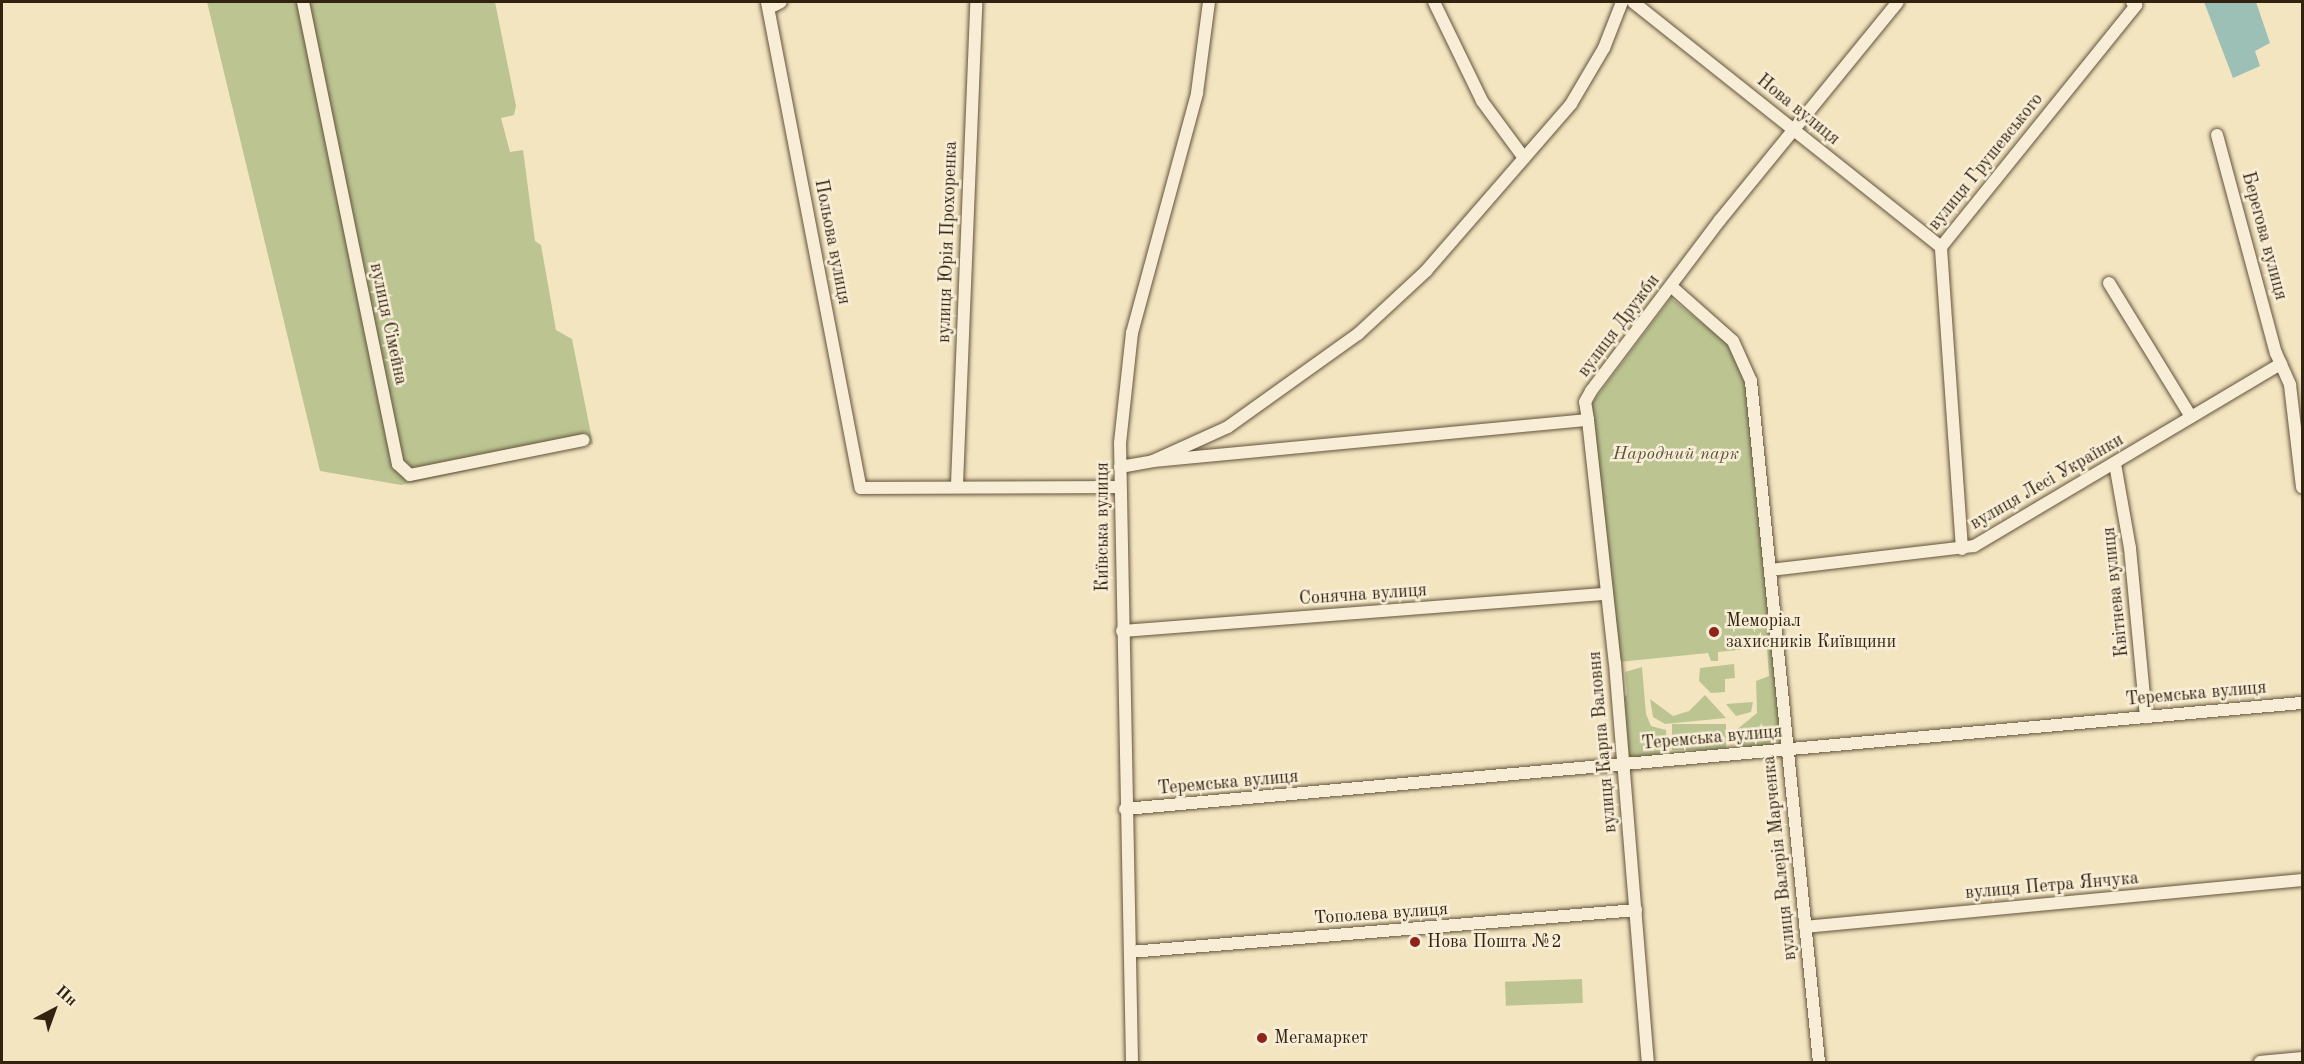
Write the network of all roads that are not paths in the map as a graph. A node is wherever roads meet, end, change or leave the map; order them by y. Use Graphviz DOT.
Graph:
graph roads {
  1 [pos="303,2"];
  2 [pos="781,2"];
  3 [pos="976,2"];
  4 [pos="1209,2"];
  5 [pos="1434,2"];
  6 [pos="1622,2"];
  7 [pos="1898,2"];
  8 [pos="1640,3"];
  9 [pos="2134,3"];
  10 [pos="768,5"];
  11 [pos="1794,130"];
  12 [pos="2217,135"];
  13 [pos="1524,159"];
  14 [pos="1941,247"];
  15 [pos="2109,283"];
  16 [pos="1672,287"];
  17 [pos="2281,364"];
  18 [pos="2191,417"];
  19 [pos="1588,420"];
  20 [pos="583,440"];
  21 [pos="1153,461"];
  22 [pos="2115,464"];
  23 [pos="1120,467"];
  24 [pos="957,483"];
  25 [pos="1120,487"];
  26 [pos="2302,487"];
  27 [pos="1962,549"];
  28 [pos="1770,570"];
  29 [pos="1606,594"];
  30 [pos="1122,631"];
  31 [pos="2302,703"];
  32 [pos="2146,717"];
  33 [pos="1786,749"];
  34 [pos="1623,764"];
  35 [pos="1125,809"];
  36 [pos="2302,880"];
  37 [pos="1636,910"];
  38 [pos="1805,927"];
  39 [pos="1130,952"];
  40 [pos="2302,1058"];
  41 [pos="1132,1062"];
  42 [pos="1648,1062"];
  43 [pos="1819,1062"];
  44 [pos="2260,1062"];
  1 -- 20 [label="street, вулиця Сімейна"];
  2 -- 10 [label="street"];
  3 -- 24 [label="street, вулиця Юрія Прохоренка"];
  4 -- 23 [label="street, Київська вулиця"];
  5 -- 13 [label="street"];
  6 -- 13 [label="street"];
  7 -- 11 [label="street, вулиця Дружби"];
  8 -- 11 [label="street, Нова вулиця"];
  9 -- 14 [label="street, вулиця Грушевського"];
  10 -- 24 [label="street, Польова вулиця"];
  11 -- 14 [label="street, Нова вулиця"];
  11 -- 16 [label="street, вулиця Дружби"];
  12 -- 17 [label="street, Берегова вулиця"];
  13 -- 21 [label="street"];
  14 -- 27 [label="street, вулиця Грушевського"];
  15 -- 18 [label="street"];
  16 -- 19 [label="street, вулиця Дружби"];
  16 -- 28 [label="street, вулиця Валерія Марченка"];
  17 -- 18 [label="street, вулиця Лесі Українки"];
  17 -- 26 [label="street, Берегова вулиця"];
  18 -- 22 [label="street, вулиця Лесі Українки"];
  19 -- 21 [label="street"];
  19 -- 29 [label="street, вулиця Карпа Валовня"];
  21 -- 23 [label="street"];
  22 -- 27 [label="street, вулиця Лесі Українки"];
  22 -- 32 [label="street, Квітнева вулиця"];
  23 -- 25 [label="street, Київська вулиця"];
  24 -- 25 [label="street"];
  25 -- 30 [label="street, Київська вулиця"];
  27 -- 28 [label="street, вулиця Лесі Українки"];
  28 -- 33 [label="street, вулиця Валерія Марченка"];
  29 -- 30 [label="street, Сонячна вулиця"];
  29 -- 34 [label="street, вулиця Карпа Валовня"];
  30 -- 35 [label="street, Київська вулиця"];
  31 -- 32 [label="street, Теремська вулиця"];
  32 -- 33 [label="street, Теремська вулиця"];
  33 -- 34 [label="street, Теремська вулиця"];
  33 -- 38 [label="street, вулиця Валерія Марченка"];
  34 -- 35 [label="street, Теремська вулиця"];
  34 -- 37 [label="street, вулиця Карпа Валовня"];
  35 -- 39 [label="street, Київська вулиця"];
  36 -- 38 [label="street, вулиця Петра Янчука"];
  37 -- 39 [label="street, Тополева вулиця"];
  37 -- 42 [label="street, вулиця Карпа Валовня"];
  38 -- 43 [label="street, вулиця Валерія Марченка"];
  39 -- 41 [label="street, Київська вулиця"];
  40 -- 44 [label="street"];
}
